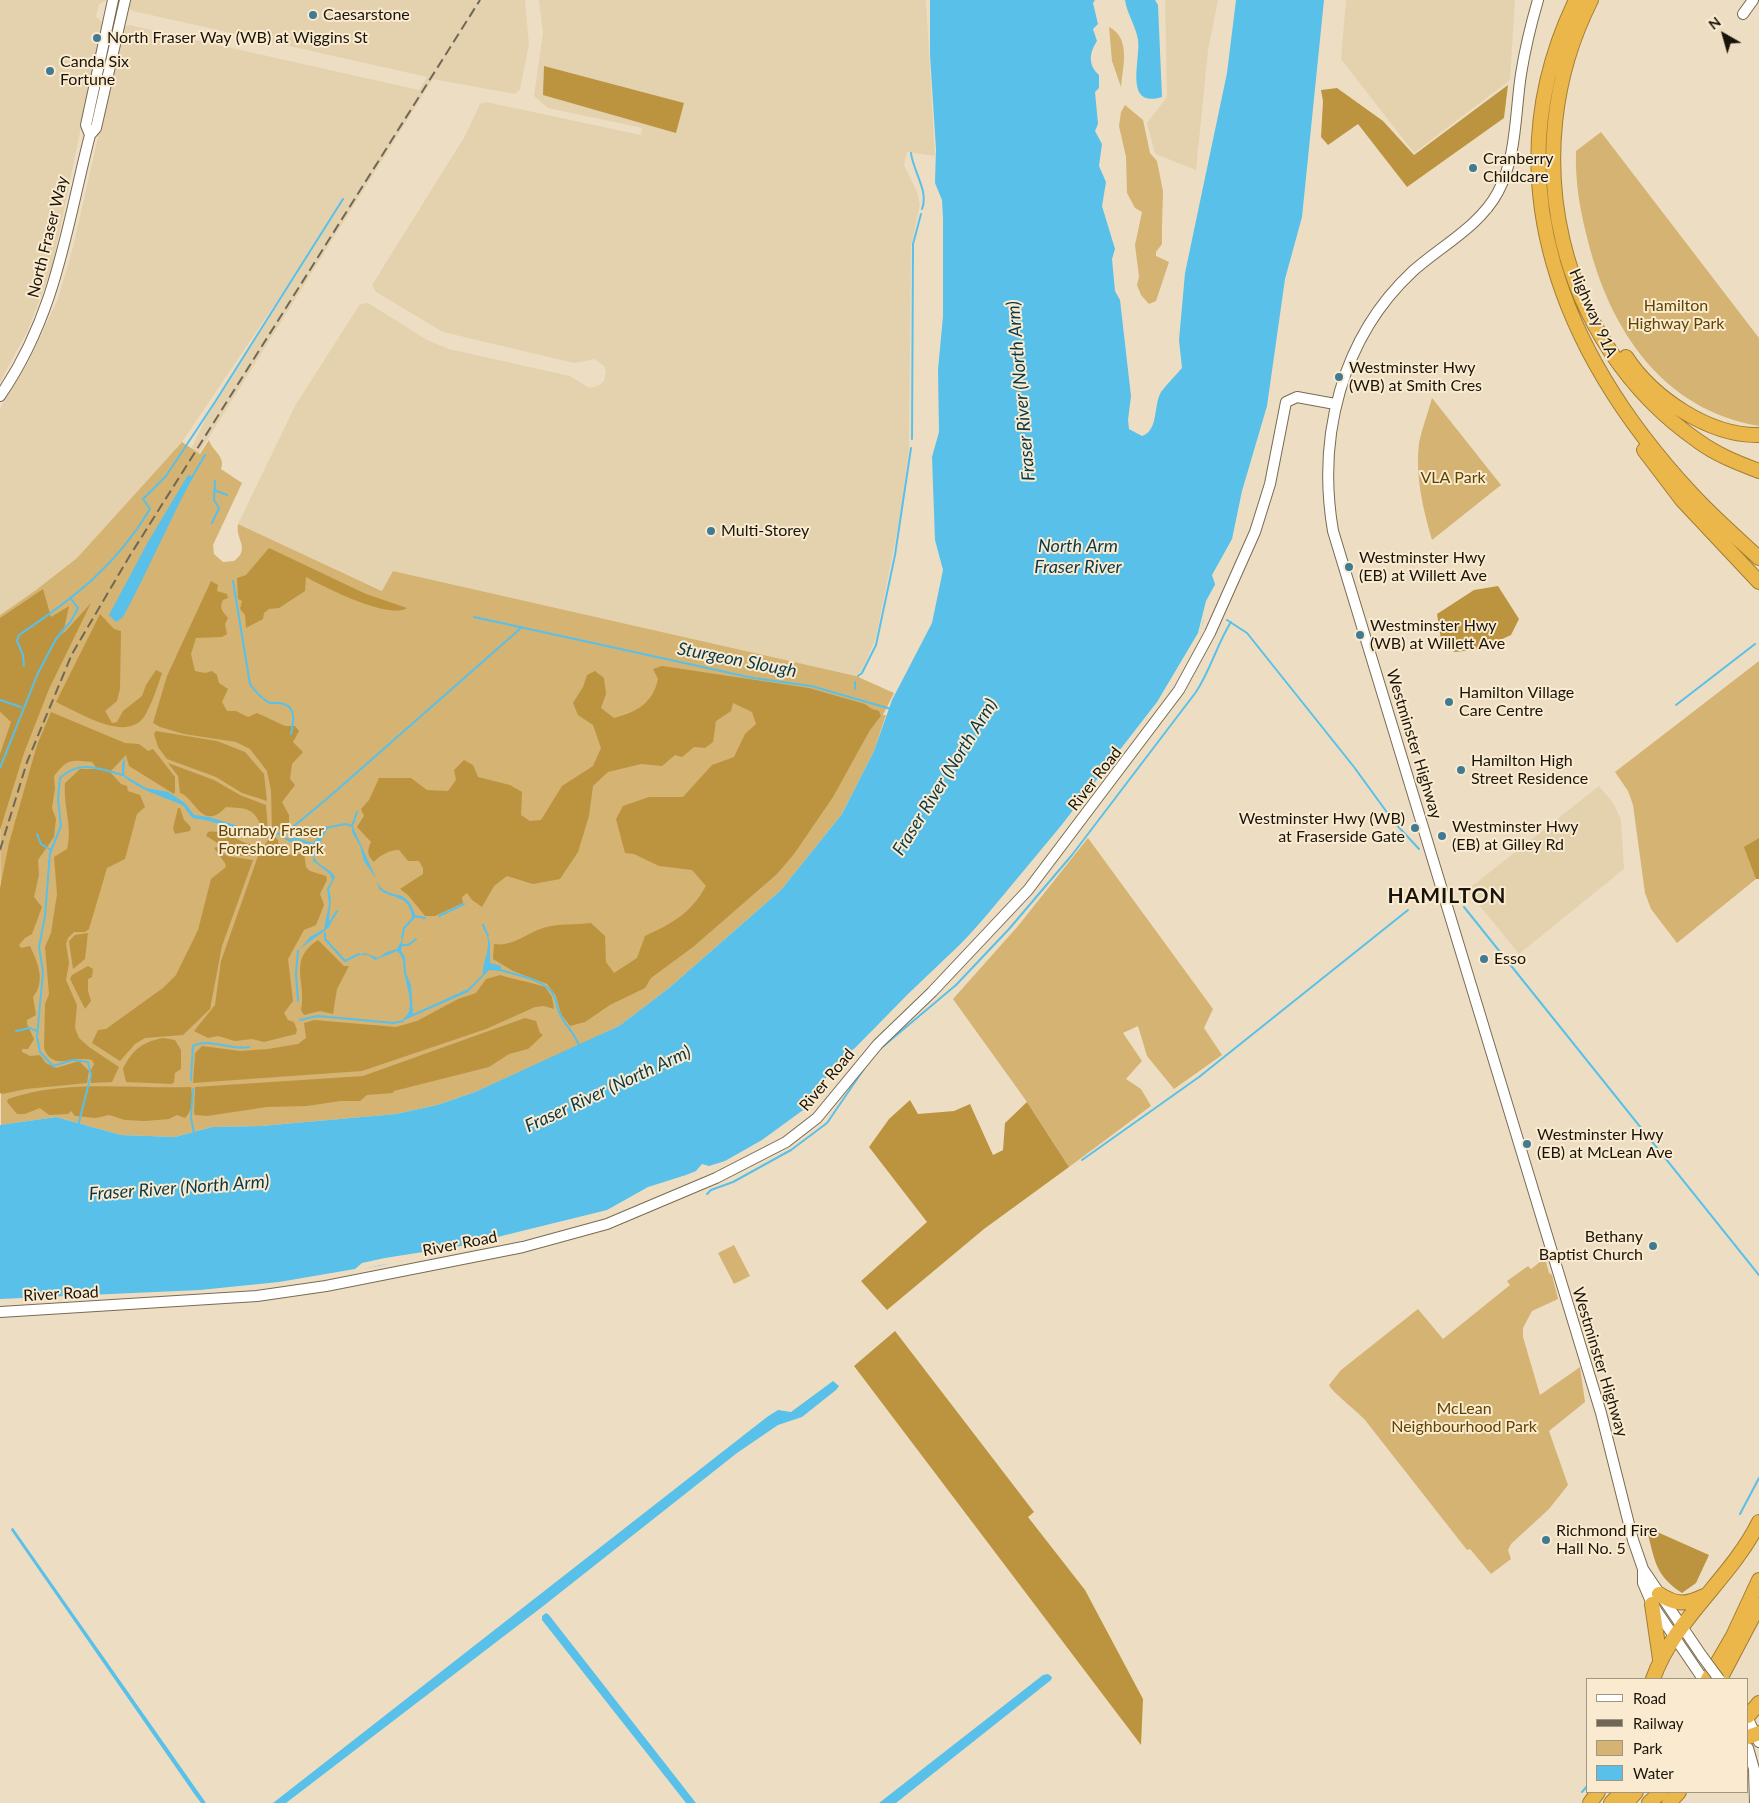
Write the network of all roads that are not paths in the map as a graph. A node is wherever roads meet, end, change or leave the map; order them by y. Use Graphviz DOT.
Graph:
graph roads {
  1 [pos="113,0"];
  2 [pos="125,0"];
  3 [pos="1538,0"];
  4 [pos="1576,0"];
  5 [pos="1591,0"];
  6 [pos="90,135"];
  7 [pos="1552,147"];
  8 [pos="1602,375"];
  9 [pos="0,396"];
  10 [pos="1335,404"];
  11 [pos="1759,435"];
  12 [pos="1759,471"];
  13 [pos="1759,558"];
  14 [pos="1759,582"];
  15 [pos="0,1312"];
  16 [pos="1759,1522"];
  17 [pos="1759,1580"];
  18 [pos="1707,1595"];
  19 [pos="1656,1599"];
  20 [pos="1759,1606"];
  21 [pos="1678,1634"];
  22 [pos="1660,1660"];
  23 [pos="1653,1678"];
  24 [pos="1702,1678"];
  25 [pos="1709,1678"];
  26 [pos="1719,1678"];
  27 [pos="1721,1678"];
  28 [pos="1759,1693"];
  29 [pos="1759,1703"];
  30 [pos="1749,1705"];
  31 [pos="1753,1730"];
  32 [pos="1749,1752"];
  33 [pos="1621,1793"];
  34 [pos="1635,1793"];
  35 [pos="1660,1793"];
  36 [pos="1678,1793"];
  37 [pos="1611,1803"];
  38 [pos="1626,1803"];
  39 [pos="1649,1803"];
  40 [pos="1669,1803"];
  41 [pos="1755,1803"];
  1 -- 6 [label="street, North Fraser Way"];
  2 -- 6 [label="street, North Fraser Way"];
  3 -- 10 [label="street, Westminster Highway"];
  4 -- 8 [label="highway, Highway 91A"];
  5 -- 7 [label="highway, Highway 91A"];
  6 -- 9 [label="street, North Fraser Way"];
  7 -- 11 [label="highway"];
  7 -- 12 [label="highway, Highway 91A"];
  8 -- 13 [label="highway, Highway 91A"];
  8 -- 14 [label="highway"];
  10 -- 15 [label="street, River Road"];
  10 -- 19 [label="street, Westminster Highway"];
  16 -- 18 [label="highway"];
  17 -- 25 [label="highway"];
  18 -- 19 [label="highway"];
  18 -- 21 [label="highway"];
  19 -- 21 [label="street, Westminster Highway"];
  19 -- 22 [label="highway"];
  20 -- 27 [label="highway"];
  21 -- 22 [label="highway"];
  21 -- 24 [label="street, Westminster Highway"];
  21 -- 26 [label="street, Westminster Highway, bridge"];
  22 -- 23 [label="highway"];
  28 -- 30 [label="highway"];
  29 -- 31 [label="highway"];
  32 -- 41 [label="street"];
  33 -- 37 [label="highway"];
  34 -- 38 [label="highway"];
  35 -- 39 [label="highway"];
  36 -- 40 [label="highway"];
}
